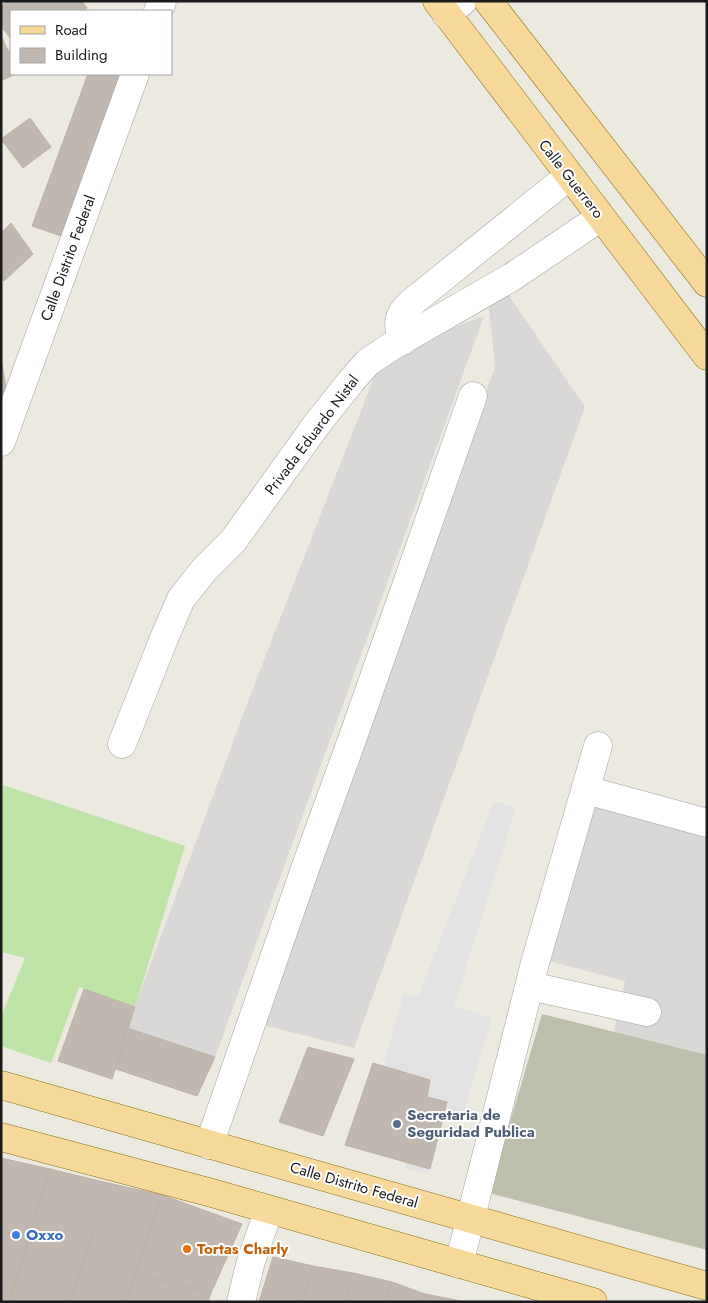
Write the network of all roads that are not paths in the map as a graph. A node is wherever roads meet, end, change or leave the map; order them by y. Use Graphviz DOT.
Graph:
graph roads {
  1 [pos="488,1"];
  2 [pos="449,5"];
  3 [pos="135,75"];
  4 [pos="569,176"];
  5 [pos="601,217"];
  6 [pos="707,283"];
  7 [pos="402,341"];
  8 [pos="707,356"];
  9 [pos="473,396"];
  10 [pos="1,442"];
  11 [pos="122,744"];
  12 [pos="598,746"];
  13 [pos="586,790"];
  14 [pos="707,823"];
  15 [pos="530,986"];
  16 [pos="647,1012"];
  17 [pos="1,1085"];
  18 [pos="1,1137"];
  19 [pos="209,1145"];
  20 [pos="269,1210"];
  21 [pos="470,1220"];
  22 [pos="460,1264"];
  23 [pos="707,1286"];
  24 [pos="539,1295"];
  25 [pos="241,1302"];
  26 [pos="593,1302"];
  1 -- 6 [label="main road"];
  2 -- 4 [label="main road, Calle Guerrero"];
  3 -- 10 [label="street, Calle Distrito Federal"];
  4 -- 5 [label="main road, Calle Guerrero"];
  4 -- 7 [label="street"];
  5 -- 7 [label="street, Privada Eduardo Nistal"];
  5 -- 8 [label="main road, Calle Guerrero"];
  7 -- 11 [label="street, Privada Eduardo Nistal"];
  9 -- 19 [label="street"];
  12 -- 13 [label="street"];
  13 -- 14 [label="street"];
  13 -- 15 [label="street"];
  15 -- 16 [label="street"];
  15 -- 21 [label="street"];
  17 -- 19 [label="main road, Calle Distrito Federal"];
  18 -- 20 [label="main road"];
  19 -- 21 [label="main road, Calle Distrito Federal"];
  20 -- 22 [label="main road"];
  20 -- 25 [label="street"];
  21 -- 22 [label="street"];
  21 -- 23 [label="main road, Calle Distrito Federal"];
  22 -- 24 [label="main road"];
  24 -- 26 [label="main road"];
}
